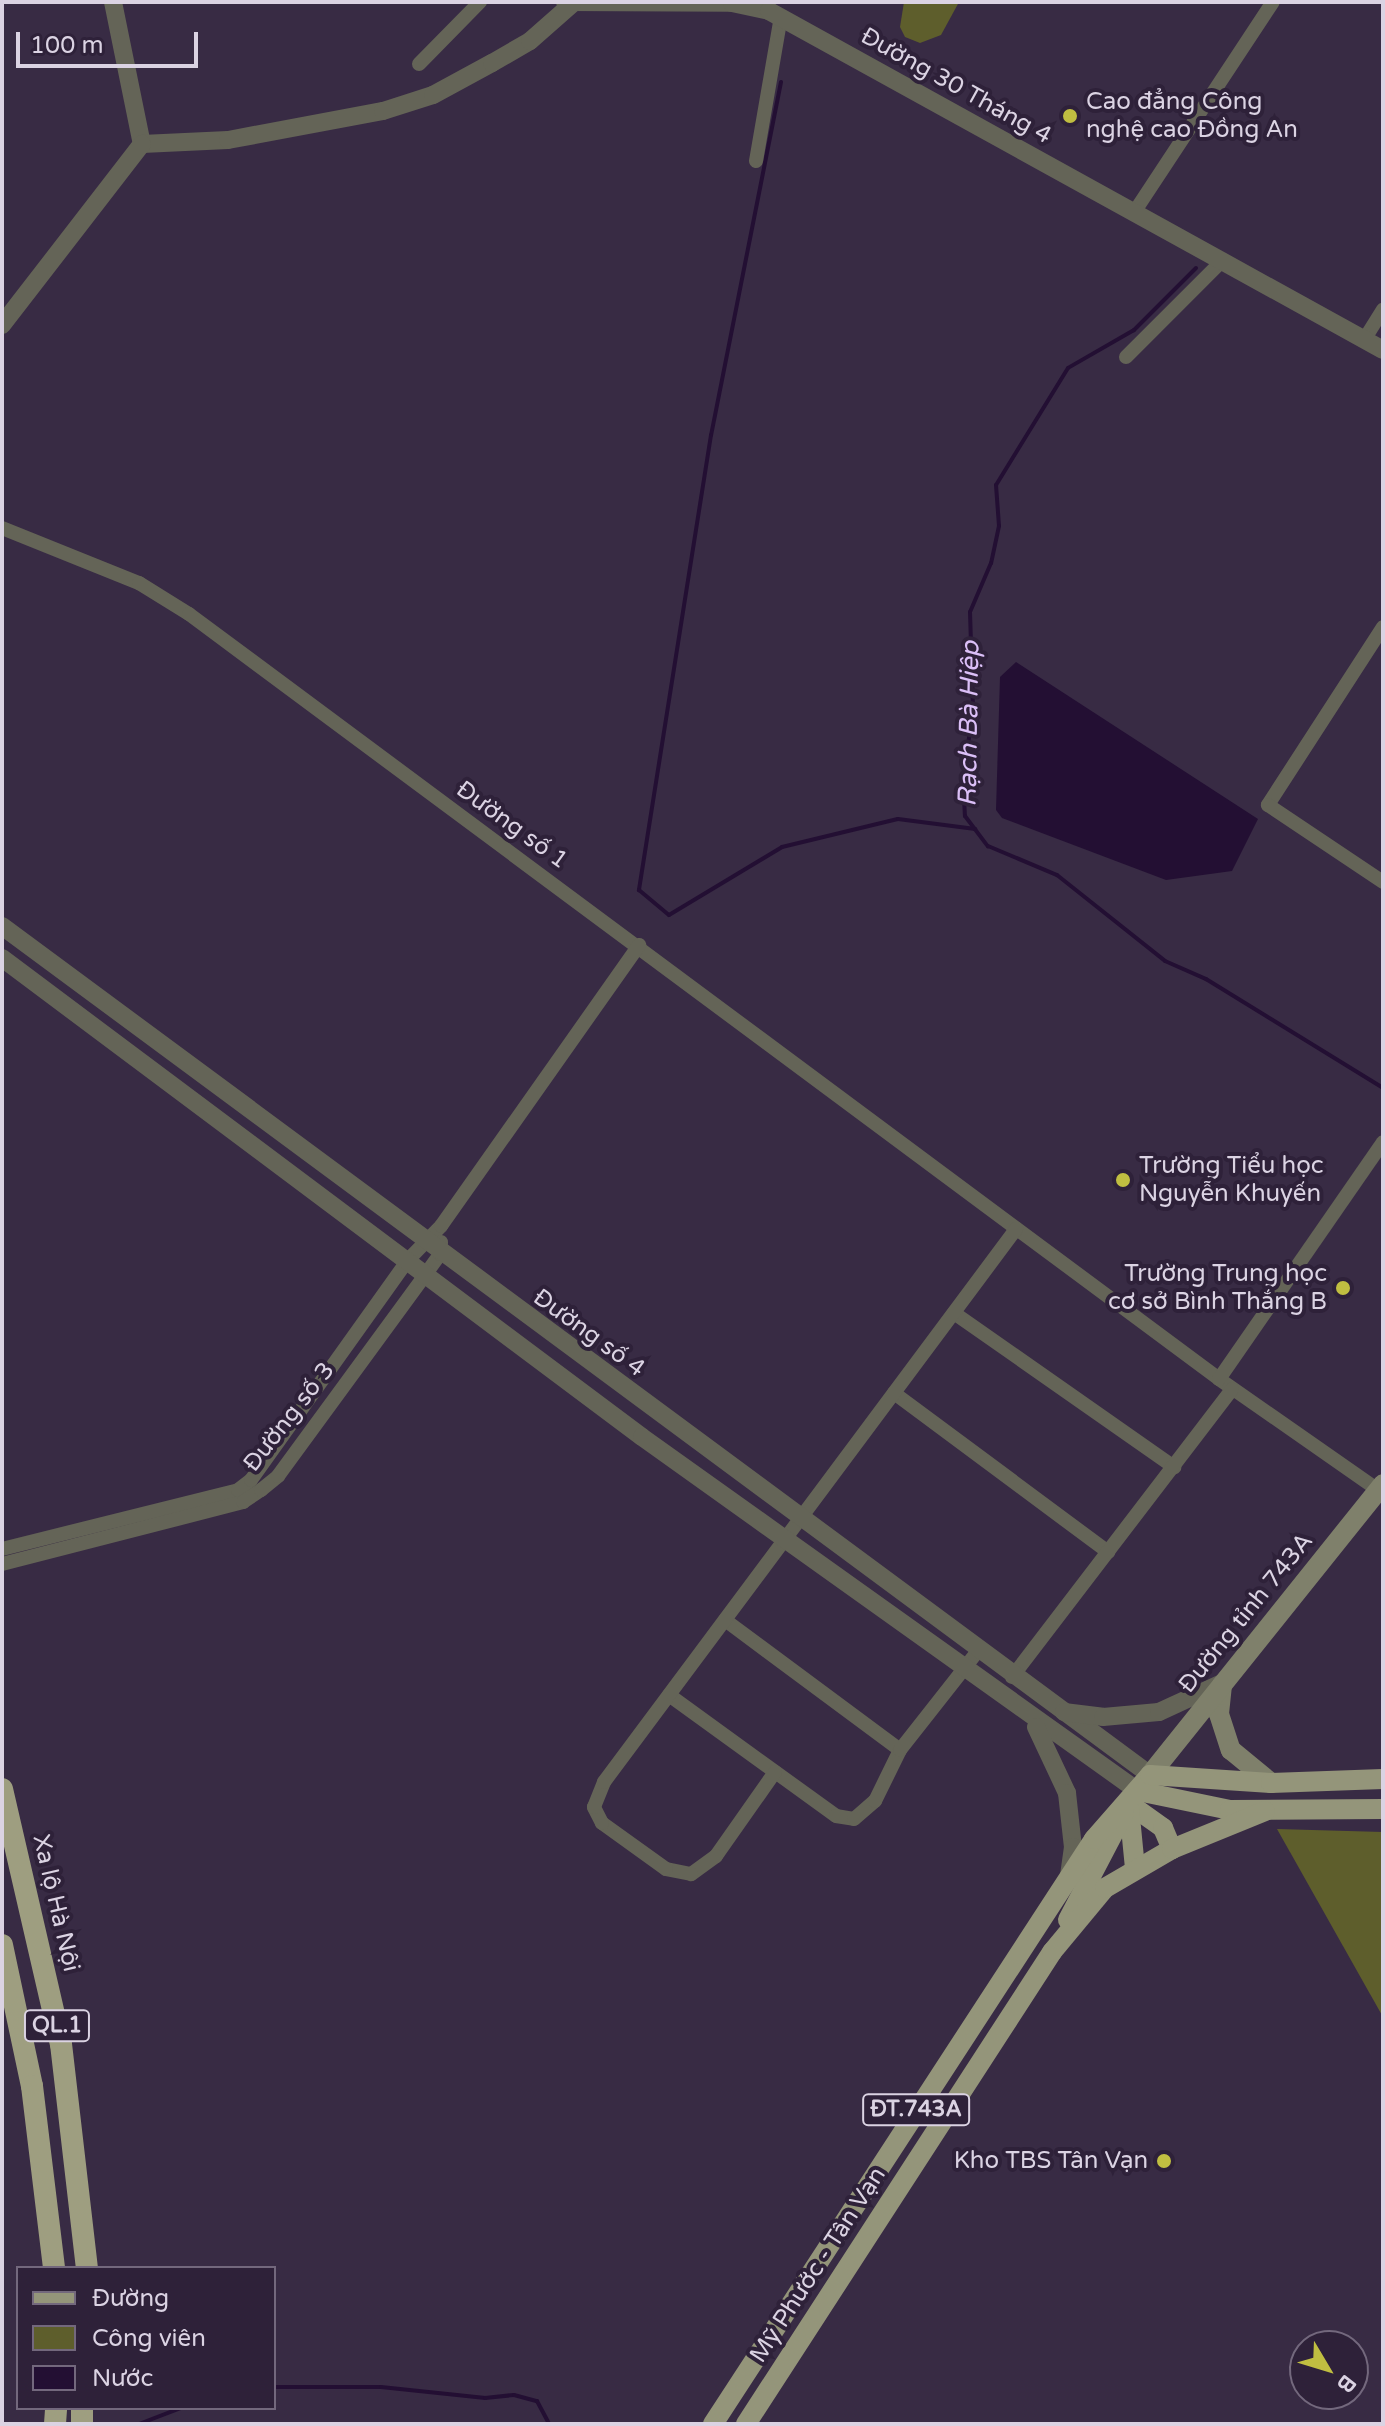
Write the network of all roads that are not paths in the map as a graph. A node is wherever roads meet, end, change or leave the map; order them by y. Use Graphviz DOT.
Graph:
graph roads {
  1 [pos="113,2"];
  2 [pos="480,2"];
  3 [pos="1273,2"];
  4 [pos="569,3"];
  5 [pos="781,17"];
  6 [pos="419,64"];
  7 [pos="142,144"];
  8 [pos="756,161"];
  9 [pos="1135,211"];
  10 [pos="1223,260"];
  11 [pos="1383,309"];
  12 [pos="2,325"];
  13 [pos="1364,340"];
  14 [pos="1383,350"];
  15 [pos="1126,357"];
  16 [pos="2,528"];
  17 [pos="1383,627"];
  18 [pos="1383,882"];
  19 [pos="2,926"];
  20 [pos="639,945"];
  21 [pos="2,958"];
  22 [pos="1383,1142"];
  23 [pos="441,1226"];
  24 [pos="1016,1229"];
  25 [pos="423,1242"];
  26 [pos="440,1254"];
  27 [pos="407,1261"];
  28 [pos="425,1275"];
  29 [pos="954,1313"];
  30 [pos="1219,1379"];
  31 [pos="1232,1389"];
  32 [pos="894,1393"];
  33 [pos="1174,1467"];
  34 [pos="256,1485"];
  35 [pos="1380,1487"];
  36 [pos="801,1518"];
  37 [pos="784,1540"];
  38 [pos="2,1549"];
  39 [pos="1108,1552"];
  40 [pos="2,1564"];
  41 [pos="725,1620"];
  42 [pos="977,1652"];
  43 [pos="963,1670"];
  44 [pos="1012,1677"];
  45 [pos="1222,1683"];
  46 [pos="669,1695"];
  47 [pos="1060,1711"];
  48 [pos="1030,1718"];
  49 [pos="900,1750"];
  50 [pos="775,1772"];
  51 [pos="1383,1779"];
  52 [pos="1271,1783"];
  53 [pos="2,1789"];
  54 [pos="1139,1789"];
  55 [pos="1383,1809"];
  56 [pos="1265,1811"];
  57 [pos="2,1848"];
  58 [pos="1172,1849"];
  59 [pos="1135,1868"];
  60 [pos="1069,1877"];
  61 [pos="2,1945"];
  62 [pos="1052,1952"];
  63 [pos="2,1986"];
  64 [pos="75,2189"];
  65 [pos="41,2266"];
  66 [pos="54,2266"];
  67 [pos="75,2266"];
  68 [pos="87,2266"];
  69 [pos="713,2424"];
  70 [pos="746,2424"];
  1 -- 7 [label="street"];
  2 -- 6 [label="street"];
  3 -- 9 [label="street"];
  4 -- 5 [label="street, Đường 30 Tháng 4"];
  4 -- 7 [label="street"];
  5 -- 8 [label="street"];
  5 -- 9 [label="street, Đường 30 Tháng 4"];
  7 -- 12 [label="street"];
  9 -- 10 [label="street, Đường 30 Tháng 4"];
  10 -- 13 [label="street, Đường 30 Tháng 4"];
  10 -- 15 [label="street"];
  11 -- 13 [label="street"];
  13 -- 14 [label="street, Đường 30 Tháng 4"];
  16 -- 20 [label="street, Đường số 1"];
  17 -- 18 [label="street"];
  19 -- 25 [label="street, Đường số 4"];
  20 -- 23 [label="street, Đường số 3"];
  20 -- 24 [label="street, Đường số 1"];
  21 -- 27 [label="street"];
  22 -- 30 [label="street"];
  23 -- 25 [label="street, Đường số 3"];
  23 -- 26 [label="street"];
  24 -- 29 [label="street"];
  24 -- 30 [label="street, Đường số 1"];
  25 -- 26 [label="street, Đường số 4"];
  25 -- 27 [label="street, Đường số 3"];
  26 -- 28 [label="street, Đường số 3"];
  26 -- 36 [label="street, Đường số 4"];
  27 -- 28 [label="street"];
  27 -- 34 [label="street, Đường số 3"];
  28 -- 34 [label="street, Đường số 3"];
  28 -- 37 [label="street"];
  29 -- 32 [label="street"];
  29 -- 33 [label="street"];
  30 -- 31 [label="street, Đường số 1"];
  31 -- 33 [label="street"];
  31 -- 35 [label="street, Đường số 1"];
  32 -- 36 [label="street"];
  32 -- 39 [label="street"];
  33 -- 39 [label="street"];
  34 -- 38 [label="street, Đường số 3"];
  34 -- 40 [label="street, Đường số 3"];
  35 -- 45 [label="main road, Đường tỉnh 743A / ĐT.743A"];
  36 -- 37 [label="street"];
  36 -- 42 [label="street, Đường số 4"];
  37 -- 41 [label="street"];
  37 -- 43 [label="street"];
  39 -- 44 [label="street"];
  41 -- 46 [label="street"];
  41 -- 49 [label="street"];
  42 -- 43 [label="street"];
  42 -- 44 [label="street, Đường số 4"];
  43 -- 48 [label="street"];
  43 -- 49 [label="street"];
  44 -- 47 [label="street, Đường số 4"];
  45 -- 47 [label="street"];
  45 -- 52 [label="main road"];
  45 -- 54 [label="main road, Đường tỉnh 743A / ĐT.743A"];
  46 -- 50 [label="street"];
  46 -- 50 [label="street"];
  47 -- 54 [label="street, Đường số 4"];
  48 -- 54 [label="street"];
  48 -- 60 [label="street"];
  49 -- 50 [label="street"];
  51 -- 52 [label="main road"];
  52 -- 54 [label="main road"];
  53 -- 64 [label="highway, Xa lộ Hà Nội / QL.1"];
  54 -- 56 [label="main road, Mỹ Phước - Tân Vạn"];
  54 -- 58 [label="main road"];
  54 -- 59 [label="main road"];
  54 -- 60 [label="main road, Mỹ Phước - Tân Vạn / ĐT.743A"];
  54 -- 62 [label="main road, Đường tỉnh 743A / ĐT.743A"];
  55 -- 56 [label="main road, Mỹ Phước - Tân Vạn"];
  56 -- 58 [label="main road, Mỹ Phước - Tân Vạn"];
  57 -- 64 [label="highway, Xa lộ Hà Nội / QL.1"];
  58 -- 59 [label="main road, Mỹ Phước - Tân Vạn"];
  59 -- 62 [label="main road, Mỹ Phước - Tân Vạn"];
  60 -- 69 [label="main road, Mỹ Phước - Tân Vạn / ĐT.743A"];
  61 -- 66 [label="highway, QL.1"];
  62 -- 70 [label="main road, Mỹ Phước - Tân Vạn / ĐT.743A"];
  63 -- 65 [label="highway, QL.1"];
  64 -- 67 [label="highway, Xa lộ Hà Nội / QL.1"];
  64 -- 68 [label="highway, Xa lộ Hà Nội / QL.1"];
}
